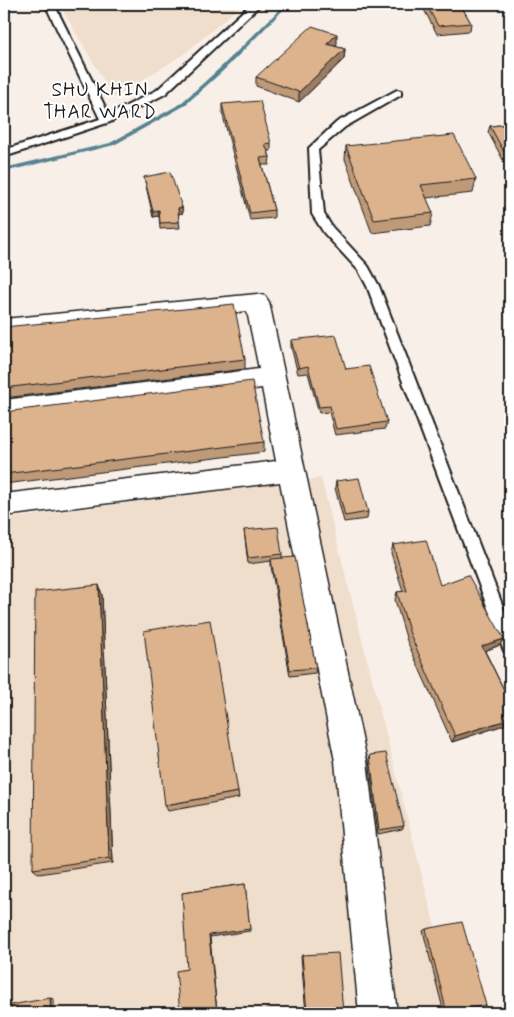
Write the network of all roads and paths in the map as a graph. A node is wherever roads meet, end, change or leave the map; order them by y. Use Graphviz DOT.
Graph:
graph roads {
  1 [pos="49,4"];
  2 [pos="256,4"];
  3 [pos="397,92"];
  4 [pos="106,120"];
  5 [pos="4,154"];
  6 [pos="4,326"];
  7 [pos="273,377"];
  8 [pos="4,410"];
  9 [pos="292,470"];
  10 [pos="4,506"];
  11 [pos="510,646"];
  12 [pos="378,1013"];
  1 -- 4 [label="lane"];
  2 -- 4 [label="lane"];
  3 -- 11 [label="lane"];
  4 -- 5 [label="lane"];
  6 -- 7 [label="street"];
  7 -- 8 [label="street"];
  7 -- 9 [label="street"];
  9 -- 10 [label="street"];
  9 -- 12 [label="street"];
}
